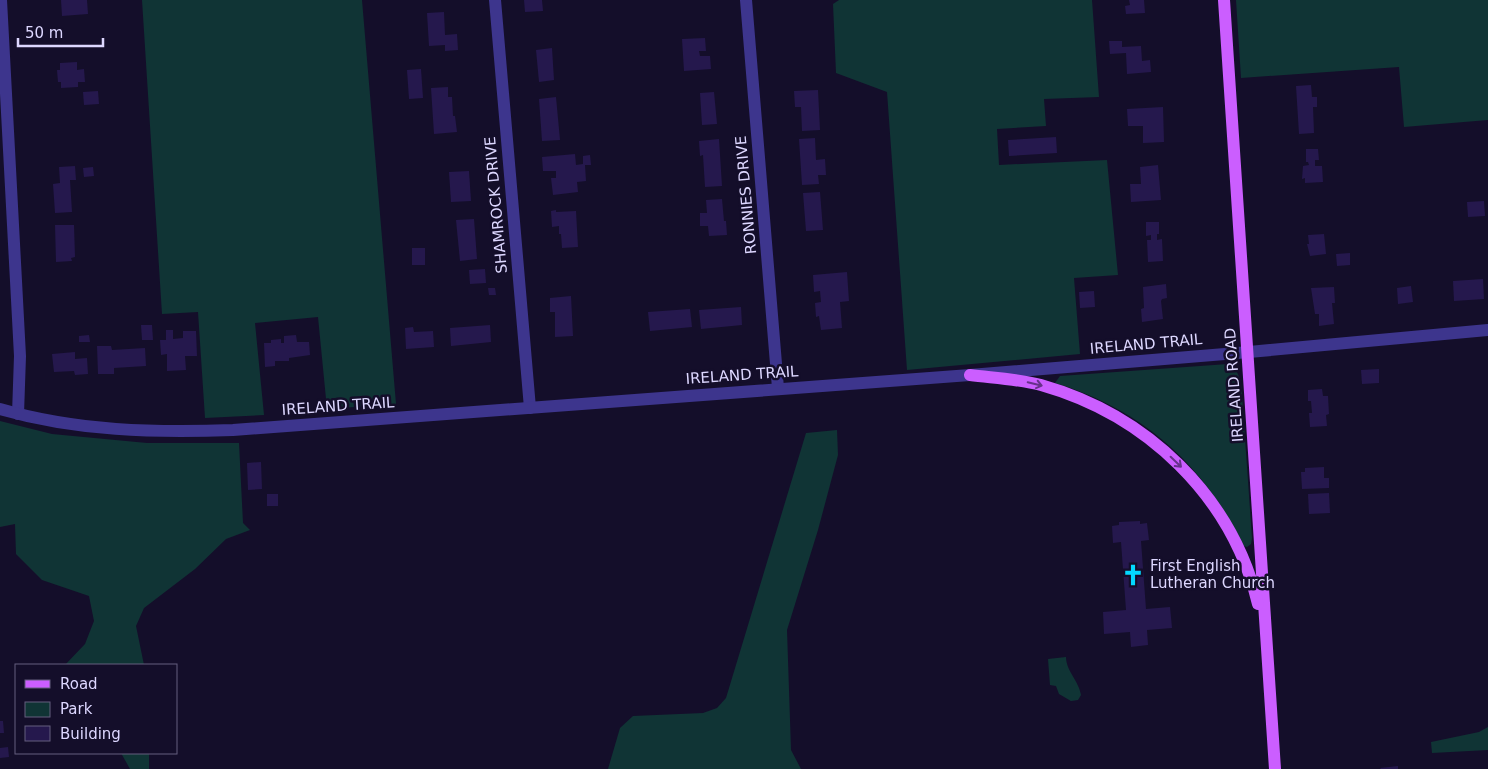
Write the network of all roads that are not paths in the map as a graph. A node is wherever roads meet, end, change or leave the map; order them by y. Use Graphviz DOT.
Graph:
graph roads {
  1 [pos="1,0"];
  2 [pos="495,0"];
  3 [pos="746,0"];
  4 [pos="1224,0"];
  5 [pos="1488,330"];
  6 [pos="1248,352"];
  7 [pos="970,375"];
  8 [pos="778,388"];
  9 [pos="530,408"];
  10 [pos="0,409"];
  11 [pos="18,414"];
  12 [pos="1266,638"];
  13 [pos="1275,769"];
  1 -- 11 [label="street"];
  2 -- 9 [label="street, SHAMROCK DRIVE"];
  3 -- 8 [label="street, RONNIES DRIVE"];
  4 -- 6 [label="main road, IRELAND ROAD"];
  5 -- 6 [label="street, IRELAND TRAIL"];
  6 -- 7 [label="street, IRELAND TRAIL"];
  6 -- 12 [label="main road, IRELAND ROAD"];
  7 -- 8 [label="street, IRELAND TRAIL"];
  7 -- 12 [label="main road, one-way"];
  8 -- 9 [label="street, IRELAND TRAIL"];
  9 -- 11 [label="street, IRELAND TRAIL"];
  10 -- 11 [label="street, IRELAND TRAIL"];
  12 -- 13 [label="main road, IRELAND ROAD"];
}
